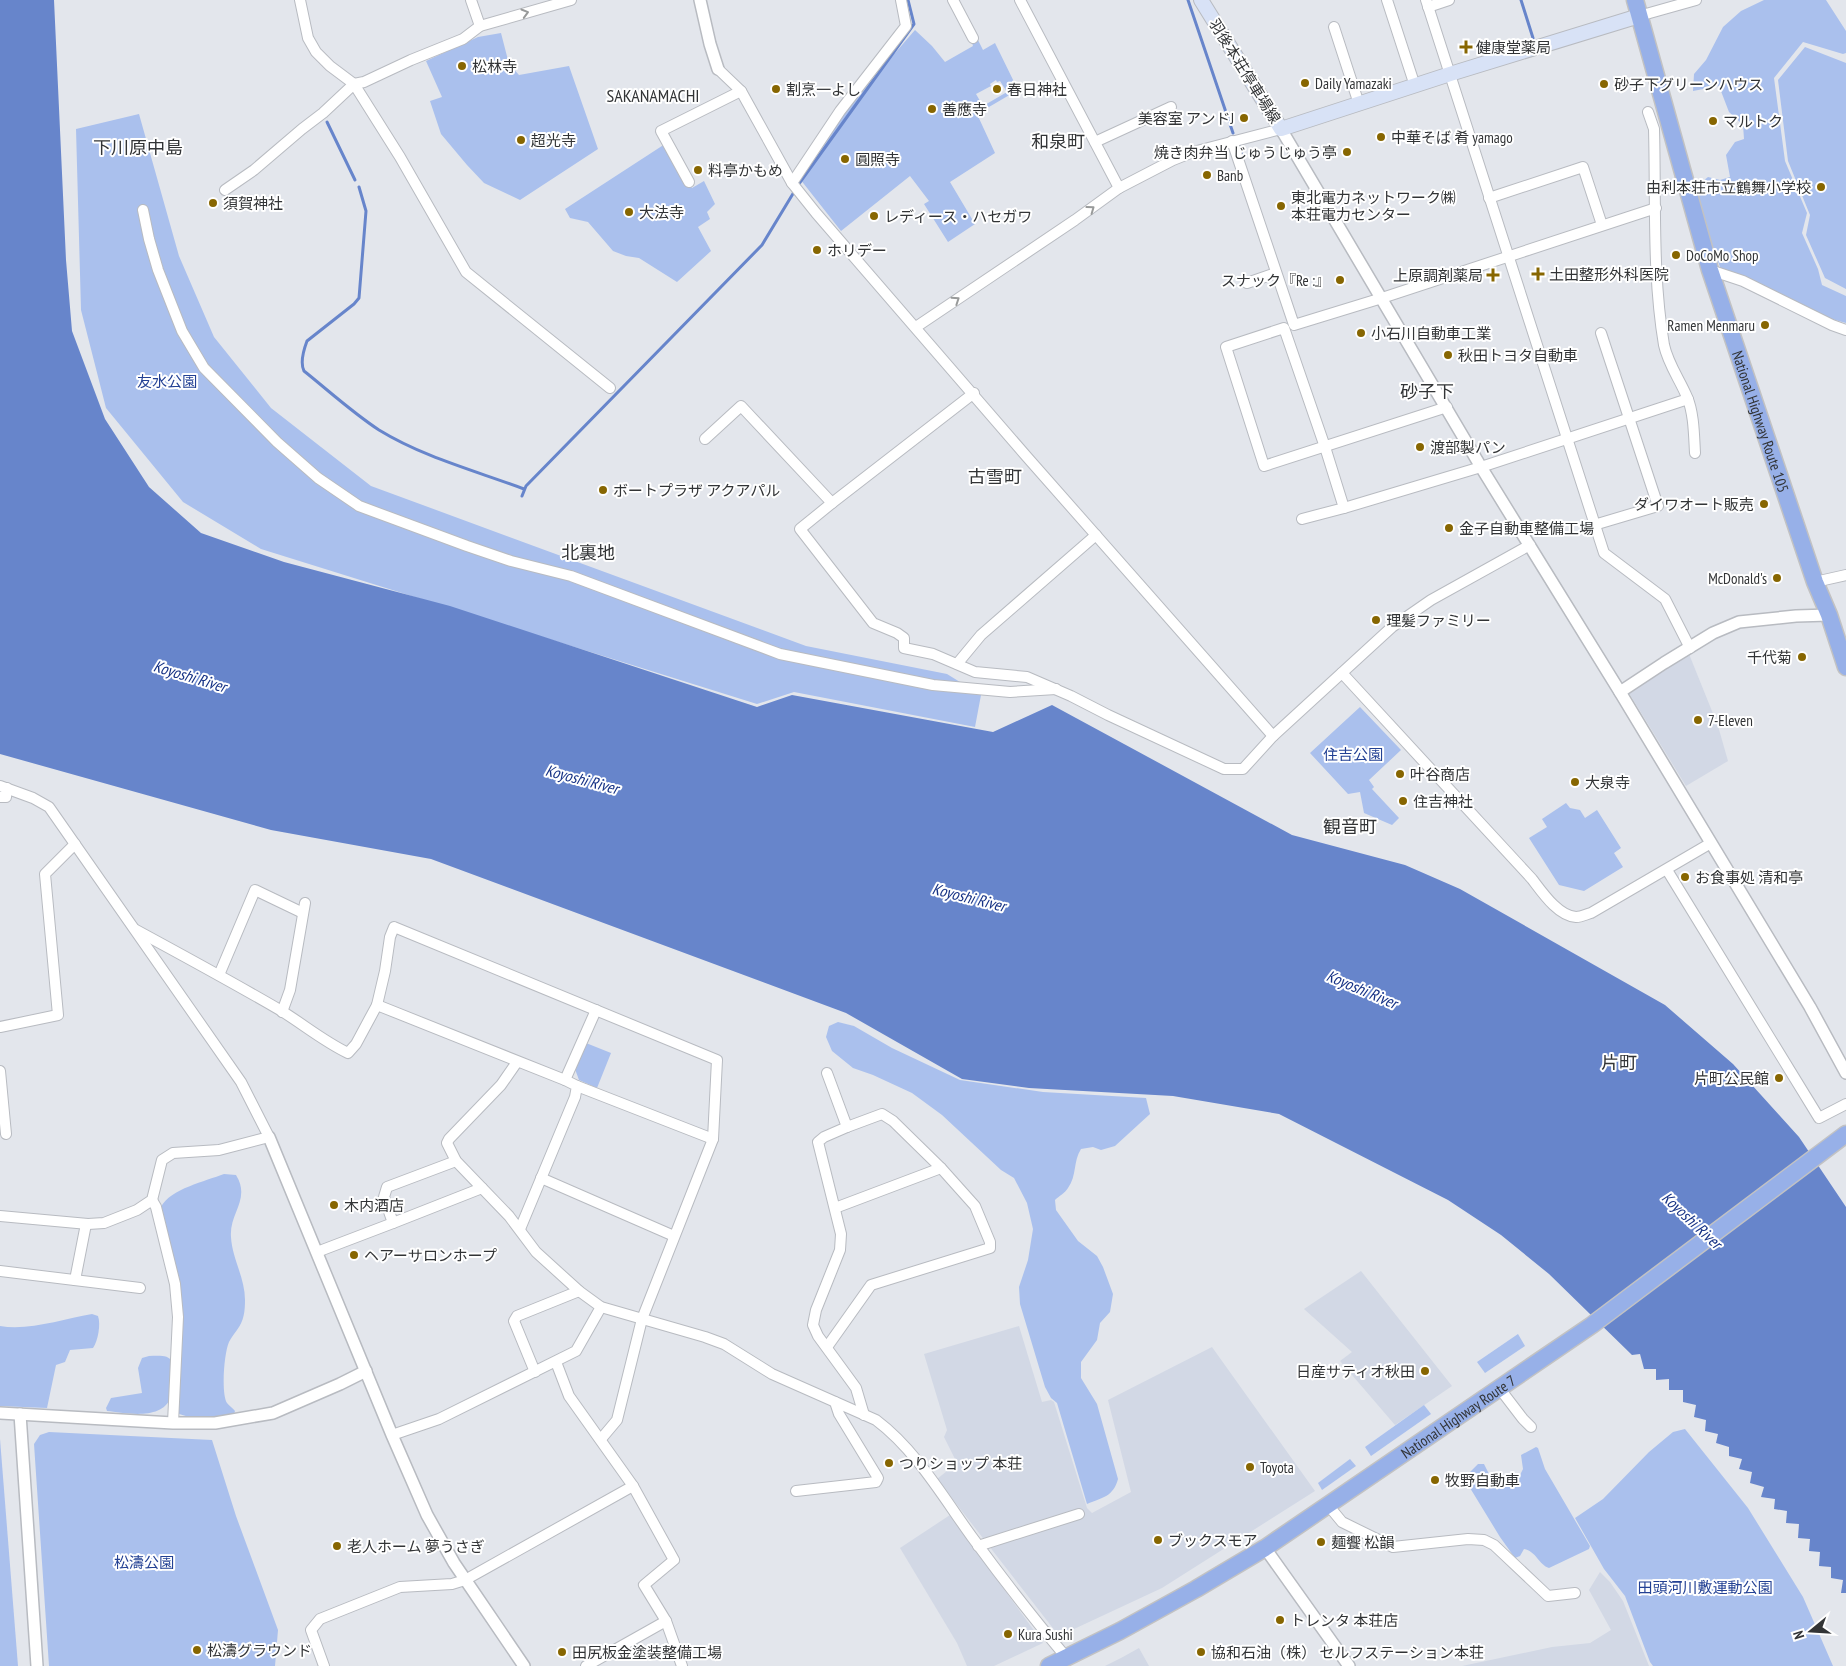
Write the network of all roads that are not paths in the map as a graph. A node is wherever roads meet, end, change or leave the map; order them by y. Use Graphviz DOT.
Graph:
graph roads {
  1 [pos="300,0"];
  2 [pos="471,0"];
  3 [pos="571,0"];
  4 [pos="700,0"];
  5 [pos="901,0"];
  6 [pos="953,0"];
  7 [pos="1020,0"];
  8 [pos="1201,0"];
  9 [pos="1387,0"];
  10 [pos="1449,0"];
  11 [pos="1635,0"];
  12 [pos="1694,0"];
  13 [pos="1427,3"];
  14 [pos="1639,16"];
  15 [pos="480,26"];
  16 [pos="1334,27"];
  17 [pos="973,38"];
  18 [pos="718,69"];
  19 [pos="1450,74"];
  20 [pos="354,84"];
  21 [pos="1415,86"];
  22 [pos="741,91"];
  23 [pos="1359,104"];
  24 [pos="1172,107"];
  25 [pos="1648,112"];
  26 [pos="1281,129"];
  27 [pos="1232,141"];
  28 [pos="1095,142"];
  29 [pos="689,182"];
  30 [pos="792,182"];
  31 [pos="1119,188"];
  32 [pos="225,190"];
  33 [pos="1489,198"];
  34 [pos="1656,208"];
  35 [pos="143,210"];
  36 [pos="1602,225"];
  37 [pos="1507,256"];
  38 [pos="1710,270"];
  39 [pos="1276,273"];
  40 [pos="1247,283"];
  41 [pos="1382,298"];
  42 [pos="916,327"];
  43 [pos="1846,330"];
  44 [pos="1601,333"];
  45 [pos="610,388"];
  46 [pos="974,393"];
  47 [pos="1688,399"];
  48 [pos="1447,407"];
  49 [pos="1629,419"];
  50 [pos="1567,438"];
  51 [pos="705,439"];
  52 [pos="1325,447"];
  53 [pos="1695,453"];
  54 [pos="1481,466"];
  55 [pos="832,503"];
  56 [pos="1344,508"];
  57 [pos="1302,520"];
  58 [pos="1594,526"];
  59 [pos="1096,535"];
  60 [pos="1530,545"];
  61 [pos="1846,575"];
  62 [pos="1815,582"];
  63 [pos="1829,615"];
  64 [pos="1690,648"];
  65 [pos="957,664"];
  66 [pos="1846,667"];
  67 [pos="1342,672"];
  68 [pos="1056,689"];
  69 [pos="1620,692"];
  70 [pos="1273,736"];
  71 [pos="4,787"];
  72 [pos="0,796"];
  73 [pos="1711,843"];
  74 [pos="76,844"];
  75 [pos="1668,870"];
  76 [pos="133,929"];
  77 [pos="219,975"];
  78 [pos="376,1005"];
  79 [pos="596,1010"];
  80 [pos="282,1012"];
  81 [pos="0,1027"];
  82 [pos="517,1062"];
  83 [pos="0,1071"];
  84 [pos="827,1072"];
  85 [pos="1846,1073"];
  86 [pos="565,1080"];
  87 [pos="577,1086"];
  88 [pos="1846,1104"];
  89 [pos="847,1127"];
  90 [pos="6,1134"];
  91 [pos="1846,1134"];
  92 [pos="269,1137"];
  93 [pos="713,1139"];
  94 [pos="456,1161"];
  95 [pos="941,1168"];
  96 [pos="541,1178"];
  97 [pos="482,1188"];
  98 [pos="152,1200"];
  99 [pos="835,1208"];
  100 [pos="0,1216"];
  101 [pos="393,1223"];
  102 [pos="86,1224"];
  103 [pos="520,1229"];
  104 [pos="674,1236"];
  105 [pos="317,1252"];
  106 [pos="0,1271"];
  107 [pos="75,1280"];
  108 [pos="140,1288"];
  109 [pos="579,1291"];
  110 [pos="601,1307"];
  111 [pos="642,1319"];
  112 [pos="826,1347"];
  113 [pos="556,1362"];
  114 [pos="366,1371"];
  115 [pos="535,1372"];
  116 [pos="1500,1389"];
  117 [pos="835,1402"];
  118 [pos="0,1413"];
  119 [pos="20,1414"];
  120 [pos="864,1415"];
  121 [pos="173,1423"];
  122 [pos="1531,1426"];
  123 [pos="392,1435"];
  124 [pos="601,1439"];
  125 [pos="633,1486"];
  126 [pos="796,1491"];
  127 [pos="1328,1505"];
  128 [pos="1079,1514"];
  129 [pos="978,1546"];
  130 [pos="1265,1548"];
  131 [pos="466,1580"];
  132 [pos="1575,1593"];
  133 [pos="666,1621"];
  134 [pos="1066,1657"];
  135 [pos="37,1666"];
  136 [pos="324,1666"];
  137 [pos="524,1666"];
  138 [pos="586,1666"];
  139 [pos="682,1666"];
  140 [pos="1049,1666"];
  141 [pos="1349,1666"];
  1 -- 20 [label="street"];
  2 -- 15 [label="street"];
  15 -- 3 [label="street, one-way"];
  4 -- 18 [label="street"];
  5 -- 30 [label="street"];
  6 -- 17 [label="street"];
  7 -- 28 [label="street"];
  8 -- 26 [label="main road, 羽後本荘停車場線"];
  9 -- 21 [label="street"];
  10 -- 13 [label="street"];
  11 -- 14 [label="highway, National Highway Route 105"];
  12 -- 14 [label="street"];
  13 -- 19 [label="street"];
  14 -- 19 [label="main road, 羽後本荘停車場線"];
  14 -- 38 [label="highway, National Highway Route 105"];
  15 -- 20 [label="street"];
  16 -- 23 [label="street"];
  18 -- 22 [label="street"];
  19 -- 21 [label="main road, 羽後本荘停車場線"];
  19 -- 33 [label="street"];
  20 -- 32 [label="street"];
  20 -- 45 [label="street"];
  21 -- 23 [label="main road, 羽後本荘停車場線"];
  22 -- 29 [label="street"];
  22 -- 30 [label="street"];
  23 -- 26 [label="main road, 羽後本荘停車場線"];
  24 -- 28 [label="street"];
  25 -- 34 [label="street"];
  26 -- 27 [label="street"];
  26 -- 41 [label="street"];
  27 -- 31 [label="street"];
  27 -- 39 [label="street"];
  28 -- 31 [label="street"];
  30 -- 42 [label="street"];
  42 -- 31 [label="street, one-way"];
  33 -- 36 [label="street"];
  33 -- 37 [label="street"];
  34 -- 36 [label="street"];
  34 -- 47 [label="street"];
  35 -- 68 [label="street"];
  36 -- 37 [label="street"];
  37 -- 41 [label="street"];
  37 -- 50 [label="street"];
  38 -- 43 [label="street"];
  38 -- 62 [label="highway, National Highway Route 105"];
  39 -- 40 [label="street"];
  39 -- 41 [label="street"];
  41 -- 48 [label="street"];
  42 -- 46 [label="street"];
  44 -- 49 [label="street"];
  46 -- 55 [label="street"];
  46 -- 59 [label="street"];
  47 -- 49 [label="street"];
  47 -- 53 [label="street"];
  48 -- 52 [label="street"];
  48 -- 54 [label="street"];
  49 -- 50 [label="street"];
  49 -- 58 [label="street"];
  50 -- 54 [label="street"];
  50 -- 58 [label="street"];
  51 -- 55 [label="street"];
  52 -- 52 [label="street"];
  52 -- 56 [label="street"];
  54 -- 56 [label="street"];
  54 -- 60 [label="street"];
  55 -- 65 [label="street"];
  56 -- 57 [label="street"];
  58 -- 64 [label="street"];
  59 -- 65 [label="street"];
  59 -- 70 [label="street"];
  60 -- 67 [label="street"];
  60 -- 69 [label="street"];
  61 -- 62 [label="street"];
  62 -- 63 [label="highway, National Highway Route 105"];
  63 -- 64 [label="street"];
  63 -- 66 [label="highway, National Highway Route 105"];
  64 -- 69 [label="street"];
  65 -- 68 [label="street"];
  67 -- 70 [label="street"];
  67 -- 75 [label="street"];
  68 -- 70 [label="street"];
  69 -- 73 [label="street"];
  71 -- 72 [label="street"];
  71 -- 74 [label="street"];
  73 -- 75 [label="street"];
  73 -- 85 [label="street"];
  74 -- 76 [label="street"];
  74 -- 81 [label="street"];
  75 -- 88 [label="street"];
  76 -- 77 [label="street"];
  76 -- 92 [label="street"];
  77 -- 80 [label="street"];
  77 -- 80 [label="street"];
  78 -- 79 [label="street"];
  78 -- 80 [label="street"];
  78 -- 82 [label="street"];
  79 -- 86 [label="street"];
  79 -- 93 [label="street"];
  82 -- 86 [label="street"];
  82 -- 94 [label="street"];
  83 -- 90 [label="street"];
  84 -- 89 [label="street"];
  86 -- 87 [label="street"];
  87 -- 93 [label="street"];
  87 -- 96 [label="street"];
  89 -- 95 [label="street"];
  89 -- 99 [label="street"];
  91 -- 116 [label="highway, National Highway Route 7"];
  92 -- 98 [label="street"];
  92 -- 105 [label="street"];
  93 -- 104 [label="street"];
  94 -- 97 [label="street"];
  94 -- 101 [label="street"];
  95 -- 99 [label="street"];
  95 -- 112 [label="street"];
  96 -- 103 [label="street"];
  96 -- 104 [label="street"];
  97 -- 101 [label="street"];
  97 -- 103 [label="street"];
  98 -- 102 [label="street"];
  98 -- 121 [label="street"];
  99 -- 112 [label="street"];
  100 -- 102 [label="street"];
  101 -- 105 [label="street"];
  102 -- 107 [label="street"];
  103 -- 109 [label="street"];
  104 -- 111 [label="street"];
  105 -- 114 [label="street"];
  106 -- 107 [label="street"];
  107 -- 108 [label="street"];
  109 -- 110 [label="street"];
  109 -- 115 [label="street"];
  110 -- 111 [label="street"];
  110 -- 113 [label="street"];
  111 -- 117 [label="street"];
  111 -- 124 [label="street"];
  112 -- 120 [label="street"];
  113 -- 115 [label="street"];
  113 -- 124 [label="street"];
  114 -- 121 [label="street"];
  114 -- 123 [label="street"];
  115 -- 123 [label="street"];
  116 -- 122 [label="street"];
  116 -- 127 [label="highway, National Highway Route 7"];
  117 -- 120 [label="street"];
  117 -- 126 [label="street"];
  118 -- 119 [label="street"];
  119 -- 121 [label="street"];
  119 -- 135 [label="street"];
  120 -- 129 [label="street"];
  123 -- 131 [label="street"];
  124 -- 125 [label="street"];
  125 -- 131 [label="street"];
  125 -- 133 [label="street"];
  127 -- 130 [label="highway, National Highway Route 7"];
  127 -- 132 [label="street"];
  128 -- 129 [label="street"];
  129 -- 134 [label="street"];
  130 -- 134 [label="highway, National Highway Route 7"];
  130 -- 141 [label="street"];
  131 -- 136 [label="street"];
  131 -- 137 [label="street"];
  133 -- 138 [label="street"];
  133 -- 139 [label="street"];
  134 -- 140 [label="highway, National Highway Route 7"];
}
